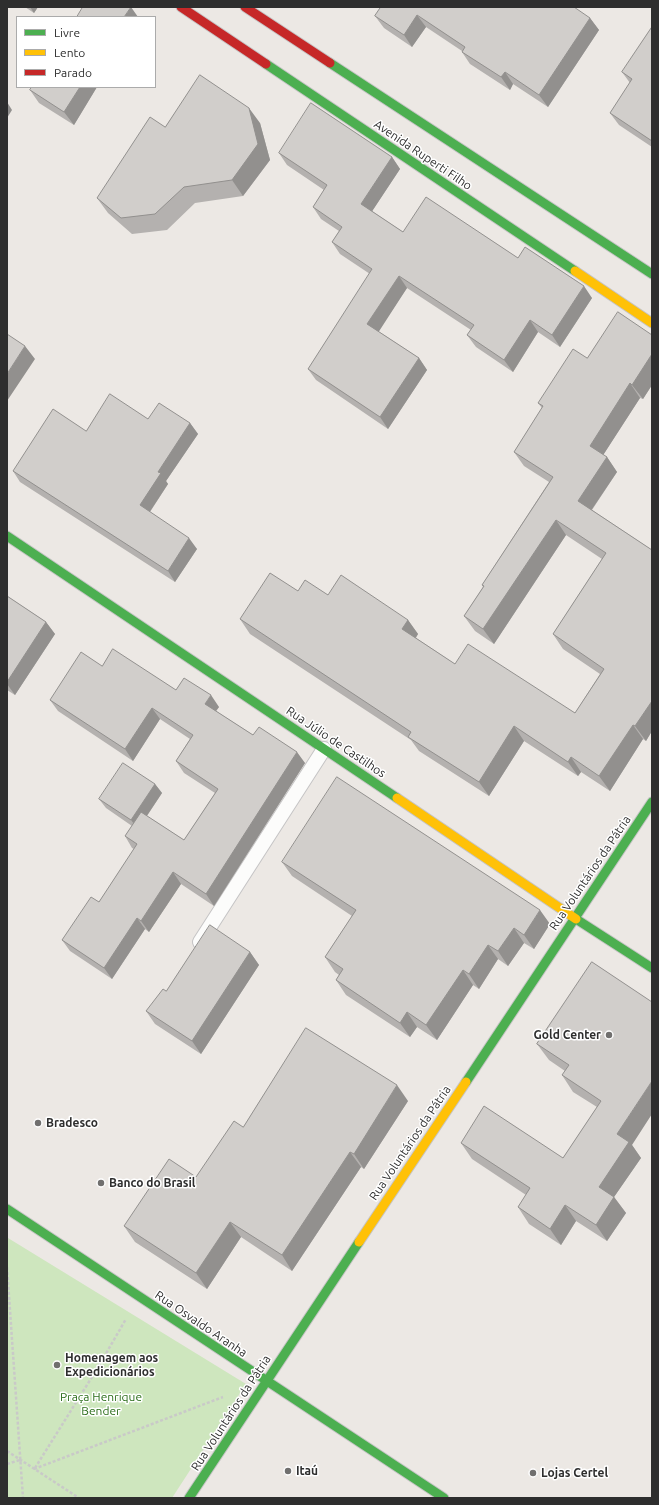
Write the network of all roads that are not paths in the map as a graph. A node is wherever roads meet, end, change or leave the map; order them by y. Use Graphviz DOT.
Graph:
graph roads {
  1 [pos="181,7"];
  2 [pos="245,7"];
  3 [pos="652,274"];
  4 [pos="652,323"];
  5 [pos="7,536"];
  6 [pos="324,749"];
  7 [pos="652,802"];
  8 [pos="575,918"];
  9 [pos="193,954"];
  10 [pos="652,968"];
  11 [pos="7,1209"];
  12 [pos="266,1381"];
  13 [pos="190,1498"];
  14 [pos="444,1498"];
  1 -- 4 [label="main road, Avenida Ruperti Filho"];
  2 -- 3 [label="main road"];
  5 -- 6 [label="main road, Rua Júlio de Castilhos"];
  6 -- 8 [label="main road, Rua Júlio de Castilhos"];
  6 -- 9 [label="lane"];
  7 -- 8 [label="main road, Rua Voluntários da Pátria"];
  8 -- 10 [label="main road, Rua Júlio de Castilhos"];
  8 -- 12 [label="main road, Rua Voluntários da Pátria"];
  11 -- 12 [label="main road, Rua Osvaldo Aranha"];
  12 -- 13 [label="main road, Rua Voluntários da Pátria"];
  12 -- 14 [label="main road, Rua Osvaldo Aranha"];
}
